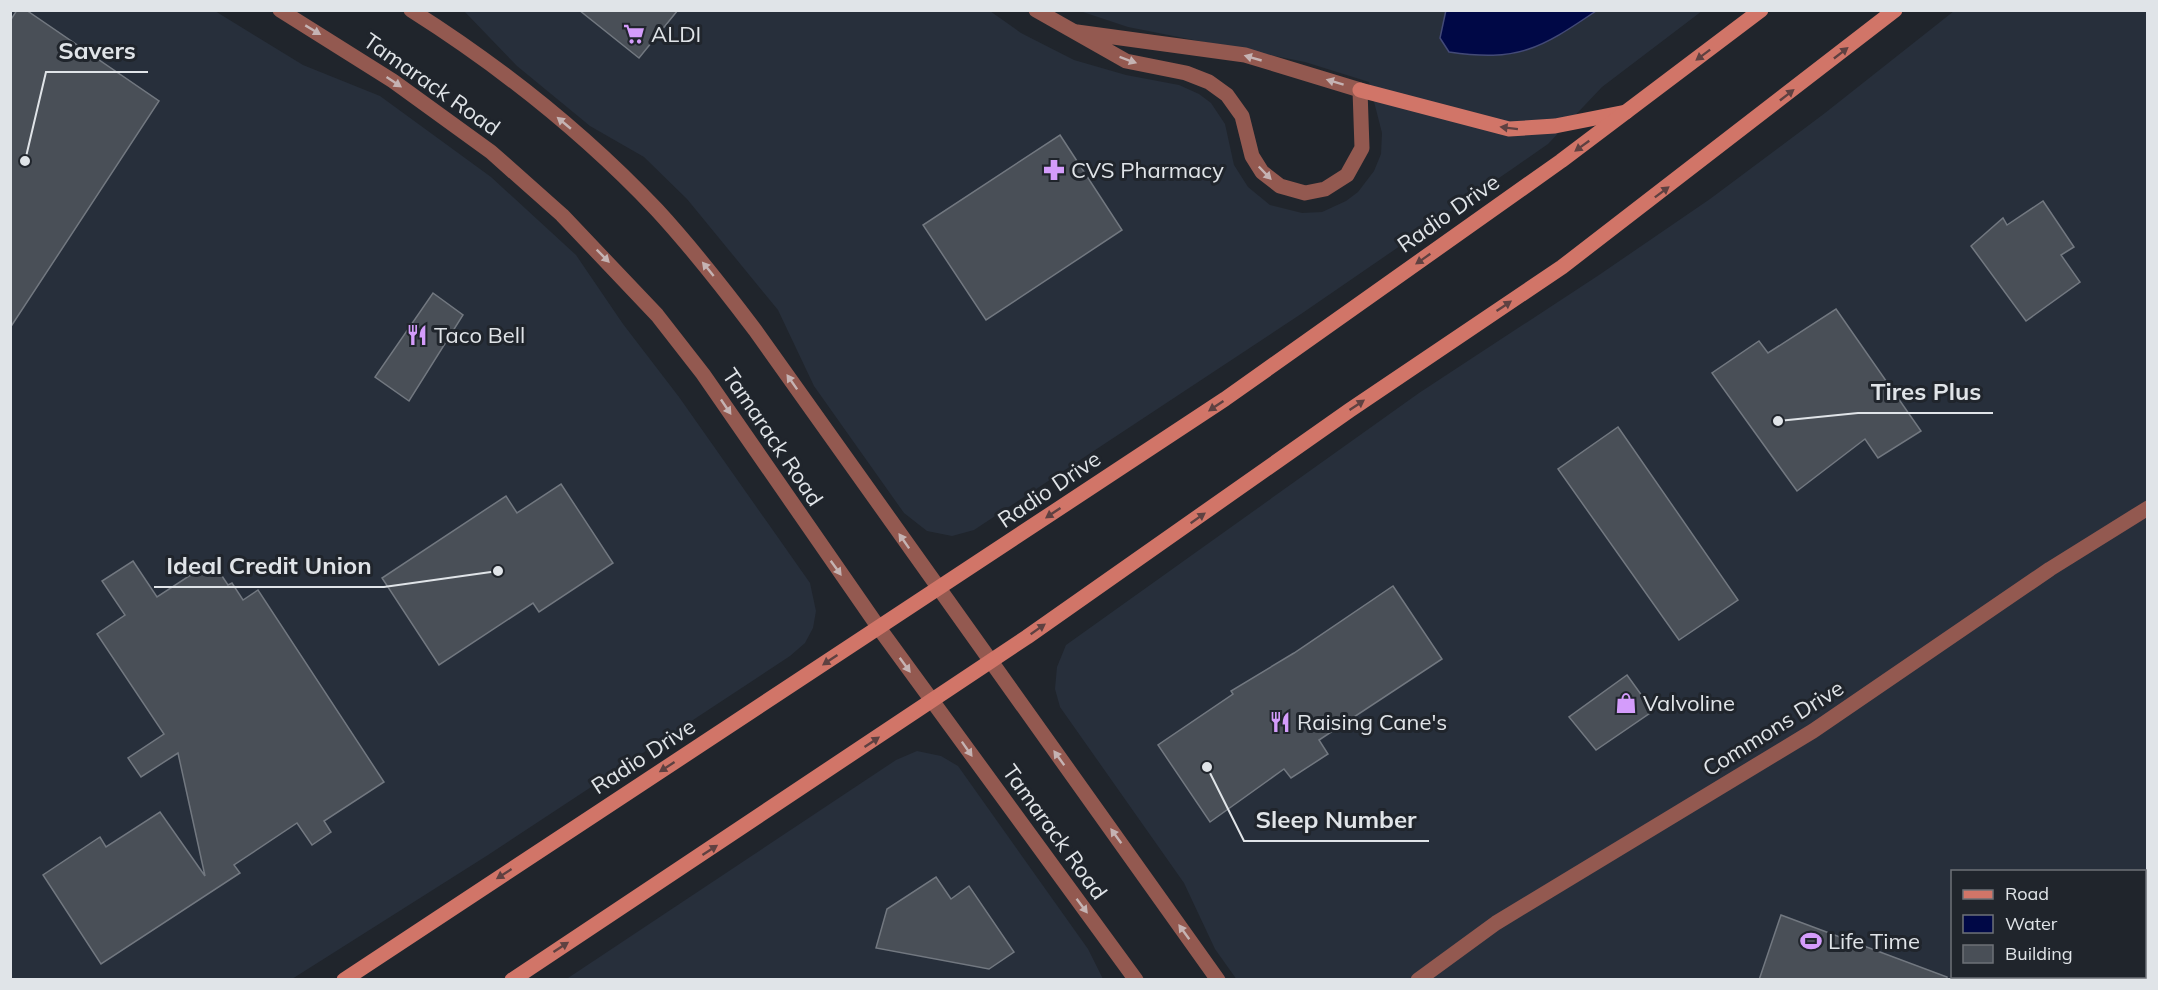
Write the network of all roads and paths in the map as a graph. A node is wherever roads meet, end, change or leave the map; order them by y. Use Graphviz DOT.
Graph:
graph roads {
  1 [pos="280,10"];
  2 [pos="411,10"];
  3 [pos="1036,10"];
  4 [pos="1761,10"];
  5 [pos="1895,10"];
  6 [pos="1077,32"];
  7 [pos="1360,90"];
  8 [pos="1629,111"];
  9 [pos="2148,508"];
  10 [pos="938,589"];
  11 [pos="879,628"];
  12 [pos="990,662"];
  13 [pos="932,701"];
  14 [pos="344,980"];
  15 [pos="512,980"];
  16 [pos="1136,980"];
  17 [pos="1218,980"];
  18 [pos="1418,980"];
  1 -- 11 [label="street, Tamarack Road, one-way"];
  10 -- 2 [label="street, Tamarack Road, one-way"];
  3 -- 6 [label="street"];
  4 -- 8 [label="main road, Radio Drive, one-way"];
  12 -- 5 [label="main road, one-way"];
  7 -- 6 [label="street, one-way"];
  6 -- 7 [label="street, one-way"];
  8 -- 7 [label="main road, one-way"];
  8 -- 10 [label="main road, Radio Drive, one-way"];
  9 -- 18 [label="street, Commons Drive"];
  10 -- 11 [label="main road, Radio Drive"];
  10 -- 12 [label="street, Tamarack Road"];
  11 -- 13 [label="street, Tamarack Road, one-way"];
  11 -- 14 [label="main road, Radio Drive, one-way"];
  12 -- 13 [label="main road"];
  17 -- 12 [label="street, Tamarack Road, one-way"];
  15 -- 13 [label="main road, one-way"];
  13 -- 16 [label="street, Tamarack Road, one-way"];
}
